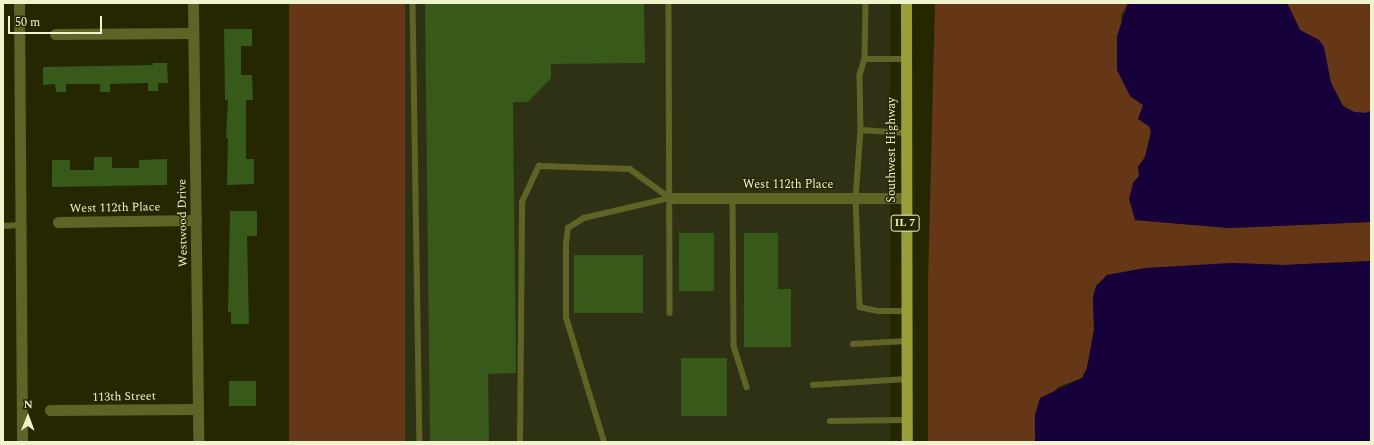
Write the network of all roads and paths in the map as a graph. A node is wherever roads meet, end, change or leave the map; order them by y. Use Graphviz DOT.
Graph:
graph roads {
  1 [pos="19,3"];
  2 [pos="193,3"];
  3 [pos="413,3"];
  4 [pos="669,3"];
  5 [pos="866,3"];
  6 [pos="906,3"];
  7 [pos="193,33"];
  8 [pos="55,34"];
  9 [pos="865,59"];
  10 [pos="906,59"];
  11 [pos="861,130"];
  12 [pos="905,133"];
  13 [pos="670,198"];
  14 [pos="733,198"];
  15 [pos="856,198"];
  16 [pos="905,198"];
  17 [pos="196,220"];
  18 [pos="58,222"];
  19 [pos="20,225"];
  20 [pos="3,226"];
  21 [pos="906,311"];
  22 [pos="670,313"];
  23 [pos="906,341"];
  24 [pos="853,344"];
  25 [pos="906,379"];
  26 [pos="813,385"];
  27 [pos="747,387"];
  28 [pos="198,409"];
  29 [pos="50,410"];
  30 [pos="906,420"];
  31 [pos="830,421"];
  32 [pos="22,442"];
  33 [pos="198,442"];
  34 [pos="420,442"];
  35 [pos="520,442"];
  36 [pos="604,442"];
  37 [pos="907,442"];
  1 -- 19 [label="street"];
  2 -- 7 [label="street, Westwood Drive"];
  3 -- 34 [label="lane"];
  4 -- 13 [label="lane"];
  5 -- 9 [label="lane"];
  6 -- 10 [label="main road, Southwest Highway / IL 7"];
  7 -- 8 [label="street"];
  7 -- 17 [label="street, Westwood Drive"];
  9 -- 10 [label="lane"];
  9 -- 11 [label="lane"];
  10 -- 12 [label="main road, Southwest Highway / IL 7"];
  11 -- 12 [label="lane"];
  11 -- 15 [label="lane"];
  12 -- 16 [label="main road, Southwest Highway / IL 7"];
  13 -- 14 [label="street, West 112th Place"];
  13 -- 22 [label="lane"];
  13 -- 35 [label="lane"];
  13 -- 36 [label="lane"];
  14 -- 15 [label="street, West 112th Place"];
  14 -- 27 [label="lane"];
  15 -- 16 [label="street, West 112th Place"];
  15 -- 21 [label="lane"];
  16 -- 21 [label="main road, Southwest Highway / IL 7"];
  17 -- 18 [label="street, West 112th Place"];
  17 -- 28 [label="street, Westwood Drive"];
  19 -- 20 [label="lane"];
  19 -- 32 [label="street"];
  21 -- 23 [label="main road, Southwest Highway / IL 7"];
  23 -- 24 [label="lane"];
  23 -- 25 [label="main road, Southwest Highway / IL 7"];
  25 -- 26 [label="lane"];
  25 -- 30 [label="main road, Southwest Highway / IL 7"];
  28 -- 29 [label="street, 113th Street"];
  28 -- 33 [label="street, Westwood Drive"];
  30 -- 31 [label="lane"];
  30 -- 37 [label="main road, Southwest Highway / IL 7"];
}
